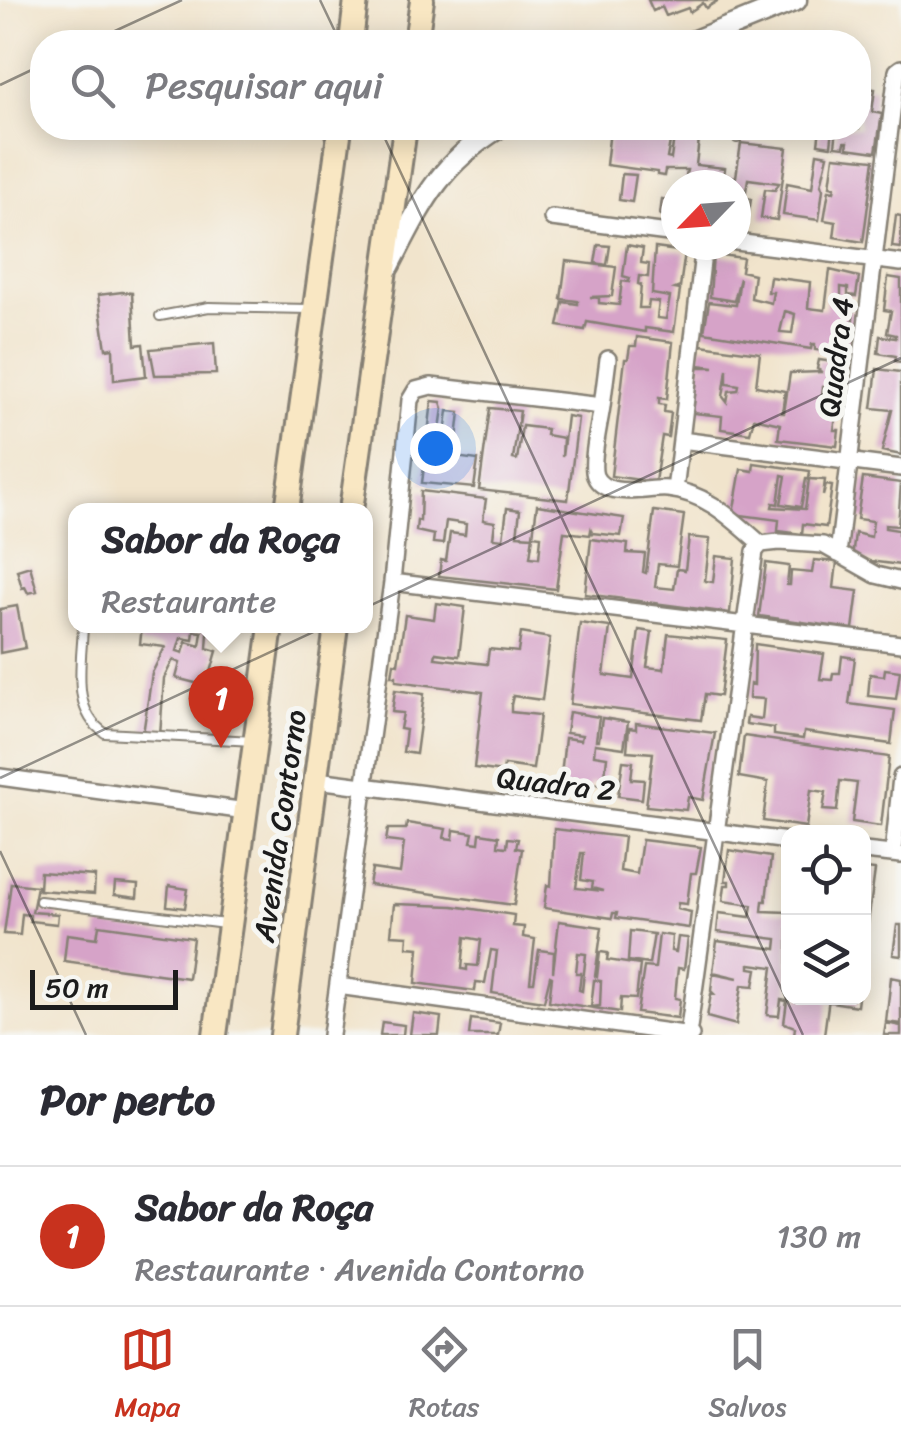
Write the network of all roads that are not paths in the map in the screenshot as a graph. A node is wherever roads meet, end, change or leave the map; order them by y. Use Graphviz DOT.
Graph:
graph roads {
  1 [pos="356,0"];
  2 [pos="796,0"];
  3 [pos="752,8"];
  4 [pos="352,30"];
  5 [pos="713,30"];
  6 [pos="901,68"];
  7 [pos="338,140"];
  8 [pos="403,140"];
  9 [pos="482,140"];
  10 [pos="552,218"];
  11 [pos="661,232"];
  12 [pos="751,244"];
  13 [pos="702,260"];
  14 [pos="877,260"];
  15 [pos="901,263"];
  16 [pos="386,272"];
  17 [pos="315,309"];
  18 [pos="160,316"];
  19 [pos="608,359"];
  20 [pos="602,406"];
  21 [pos="681,440"];
  22 [pos="850,462"];
  23 [pos="901,468"];
  24 [pos="675,490"];
  25 [pos="288,503"];
  26 [pos="352,503"];
  27 [pos="761,544"];
  28 [pos="838,554"];
  29 [pos="901,581"];
  30 [pos="392,582"];
  31 [pos="744,627"];
  32 [pos="83,633"];
  33 [pos="270,633"];
  34 [pos="335,633"];
  35 [pos="901,644"];
  36 [pos="256,741"];
  37 [pos="0,777"];
  38 [pos="901,777"];
  39 [pos="317,780"];
  40 [pos="366,787"];
  41 [pos="246,811"];
  42 [pos="717,832"];
  43 [pos="781,840"];
  44 [pos="871,851"];
  45 [pos="897,855"];
  46 [pos="40,901"];
  47 [pos="230,924"];
  48 [pos="338,986"];
  49 [pos="215,1035"];
  50 [pos="282,1035"];
  51 [pos="331,1035"];
  52 [pos="690,1035"];
  1 -- 4 [label="main road"];
  2 -- 3 [label="street"];
  3 -- 5 [label="street"];
  6 -- 14 [label="street, Quadra 4"];
  7 -- 17 [label="main road"];
  8 -- 16 [label="main road"];
  9 -- 16 [label="street"];
  10 -- 11 [label="street"];
  12 -- 14 [label="street"];
  13 -- 21 [label="street"];
  14 -- 15 [label="street"];
  14 -- 22 [label="street, Quadra 4"];
  16 -- 26 [label="main road"];
  17 -- 18 [label="lane"];
  17 -- 25 [label="main road"];
  19 -- 20 [label="street"];
  20 -- 24 [label="street"];
  20 -- 30 [label="street"];
  21 -- 22 [label="street"];
  21 -- 24 [label="street"];
  22 -- 23 [label="street"];
  22 -- 28 [label="street, Quadra 4"];
  24 -- 27 [label="street"];
  27 -- 28 [label="street"];
  27 -- 31 [label="street"];
  28 -- 29 [label="street"];
  30 -- 31 [label="street"];
  30 -- 40 [label="street"];
  31 -- 35 [label="street"];
  31 -- 42 [label="street"];
  32 -- 36 [label="lane"];
  33 -- 36 [label="main road, Avenida Contorno"];
  34 -- 39 [label="main road, Avenida Contorno"];
  36 -- 41 [label="main road, Avenida Contorno"];
  37 -- 41 [label="street"];
  38 -- 45 [label="street"];
  39 -- 40 [label="street, Quadra 2"];
  39 -- 50 [label="main road, Avenida Contorno"];
  40 -- 42 [label="street, Quadra 2"];
  40 -- 48 [label="street"];
  41 -- 47 [label="main road, Avenida Contorno"];
  42 -- 43 [label="street, Quadra 2"];
  42 -- 52 [label="street"];
  44 -- 45 [label="street"];
  46 -- 47 [label="lane"];
  47 -- 49 [label="main road, Avenida Contorno"];
  48 -- 51 [label="street"];
  48 -- 52 [label="street"];
}
